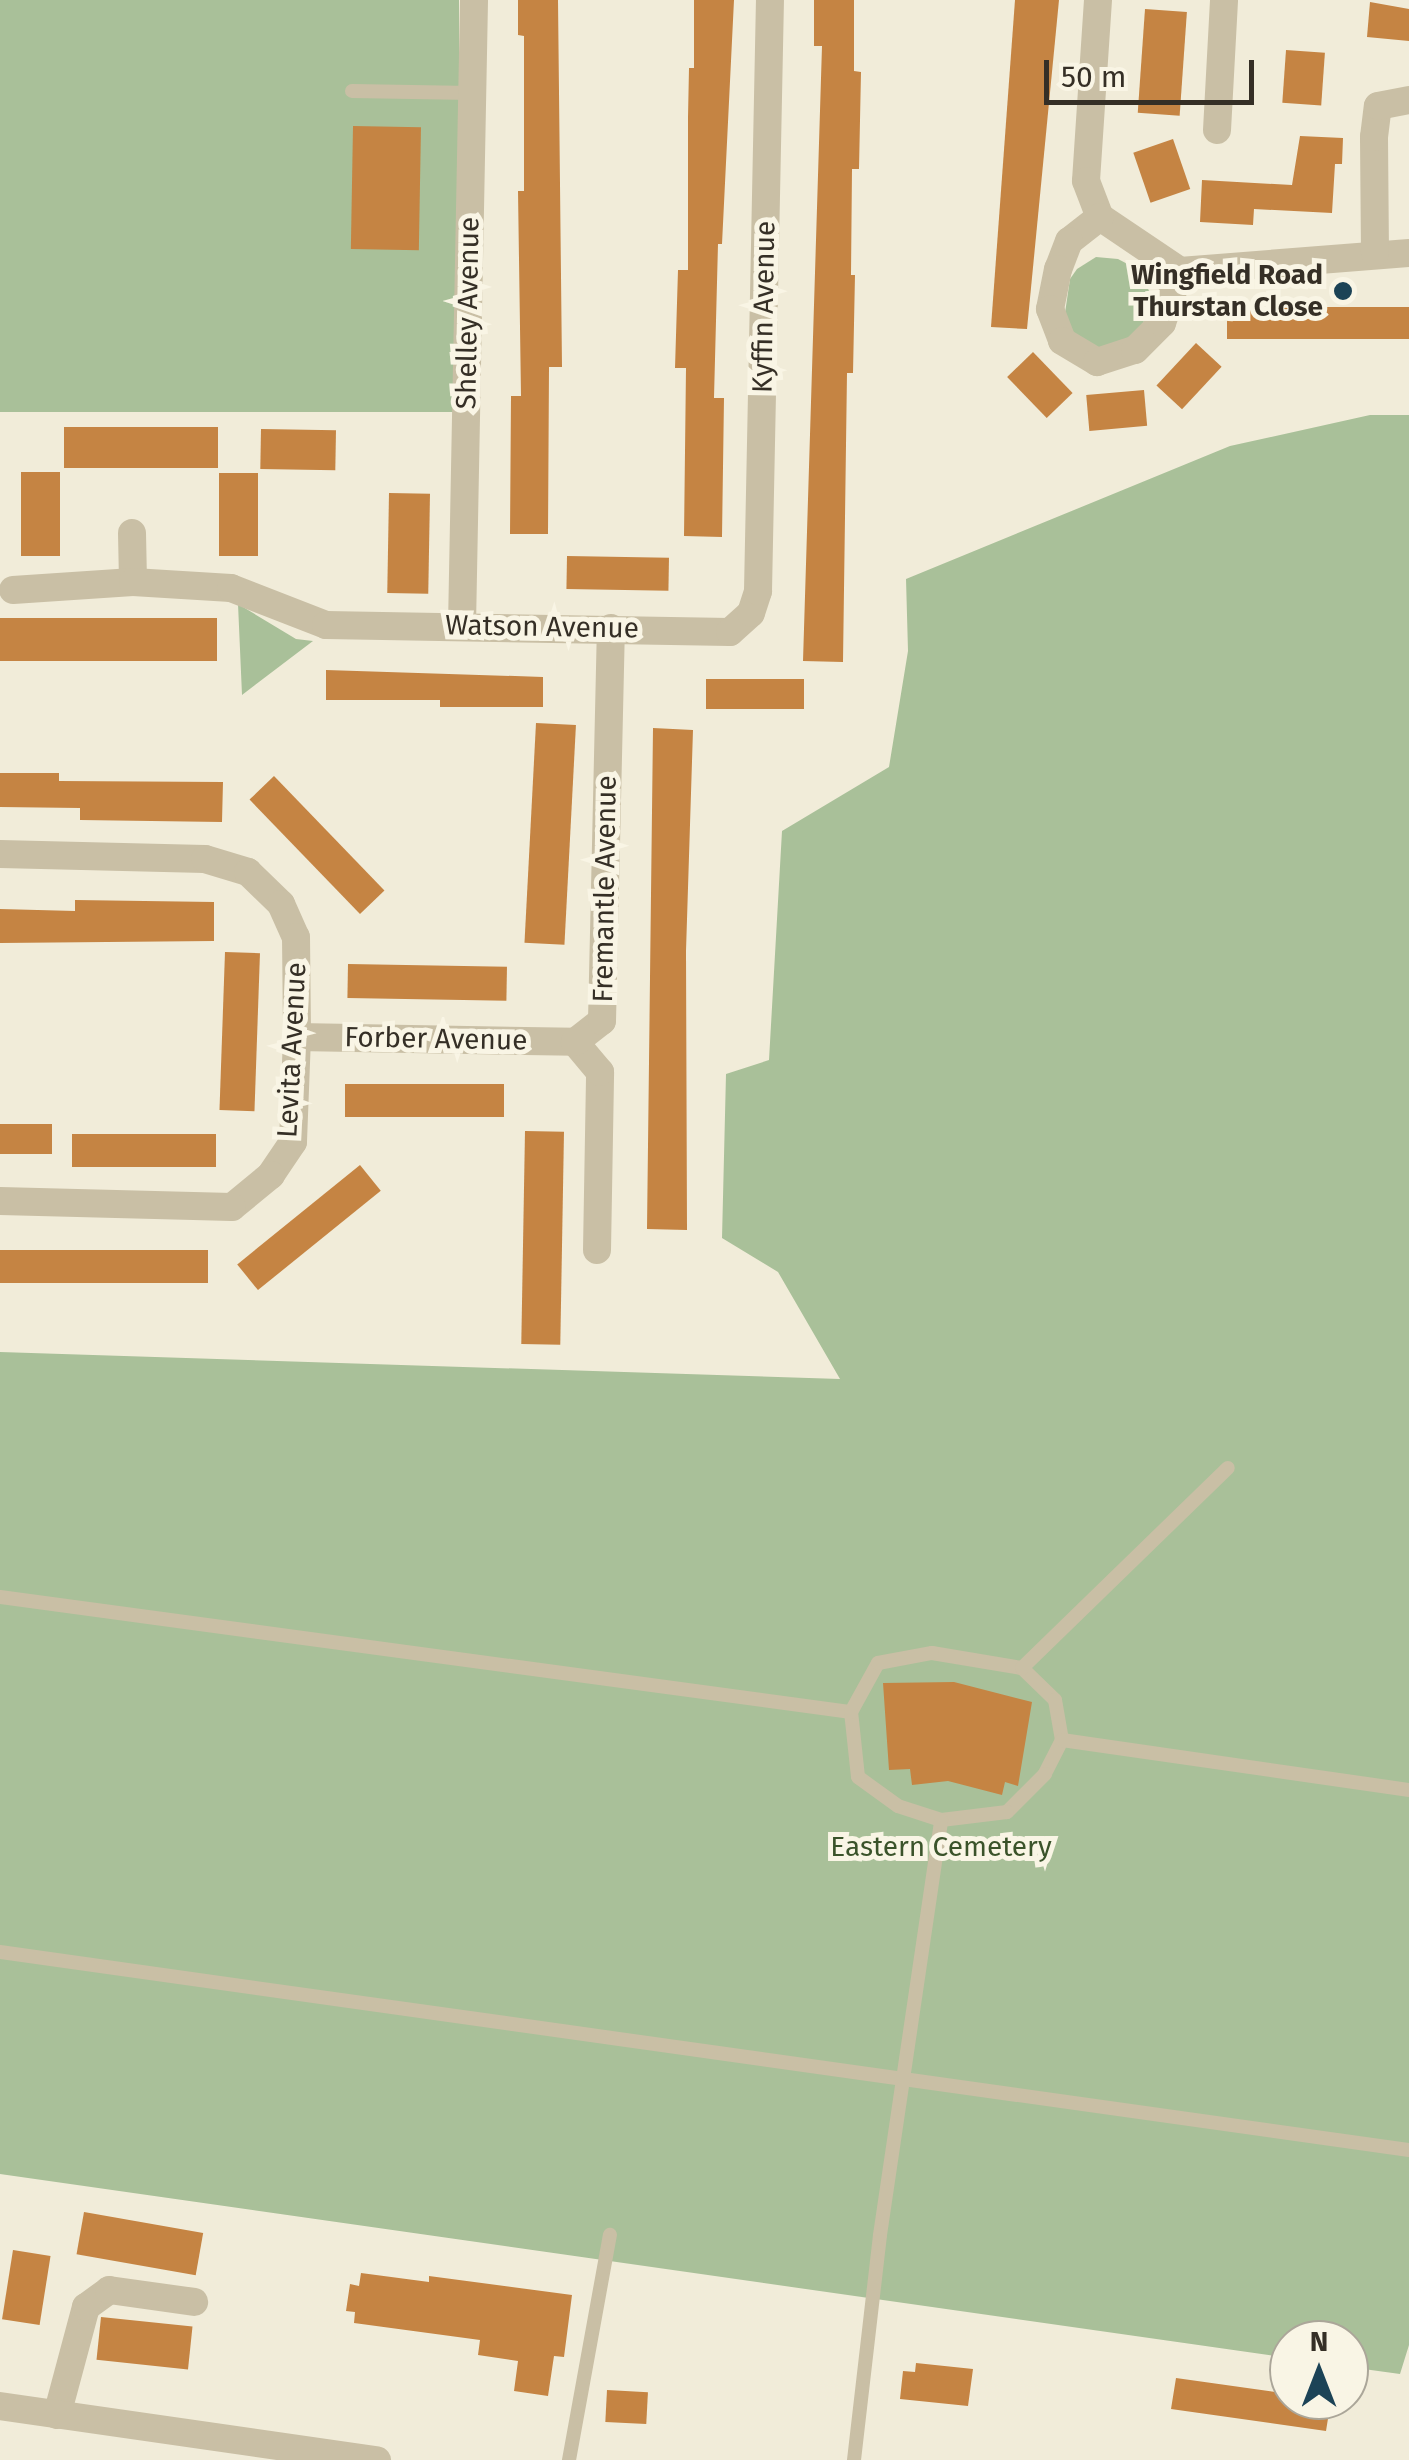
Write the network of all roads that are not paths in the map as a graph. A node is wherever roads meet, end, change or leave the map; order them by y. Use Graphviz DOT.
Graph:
graph roads {
  1 [pos="474,0"];
  2 [pos="770,0"];
  3 [pos="1098,0"];
  4 [pos="1224,0"];
  5 [pos="352,91"];
  6 [pos="472,93"];
  7 [pos="1409,100"];
  8 [pos="1217,130"];
  9 [pos="1100,218"];
  10 [pos="1375,253"];
  11 [pos="1409,253"];
  12 [pos="1180,270"];
  13 [pos="132,533"];
  14 [pos="133,582"];
  15 [pos="13,590"];
  16 [pos="751,614"];
  17 [pos="462,626"];
  18 [pos="611,628"];
  19 [pos="0,854"];
  20 [pos="297,1037"];
  21 [pos="575,1042"];
  22 [pos="0,1202"];
  23 [pos="597,1250"];
  24 [pos="1228,1468"];
  25 [pos="0,1597"];
  26 [pos="1022,1668"];
  27 [pos="851,1712"];
  28 [pos="1062,1740"];
  29 [pos="1409,1790"];
  30 [pos="942,1820"];
  31 [pos="0,1952"];
  32 [pos="904,2078"];
  33 [pos="1409,2150"];
  34 [pos="610,2236"];
  35 [pos="194,2302"];
  36 [pos="0,2406"];
  37 [pos="58,2415"];
  38 [pos="276,2452"];
  39 [pos="377,2460"];
  40 [pos="569,2460"];
  41 [pos="854,2460"];
  1 -- 6 [label="street, Shelley Avenue"];
  2 -- 16 [label="street, Kyffin Avenue"];
  3 -- 9 [label="street"];
  4 -- 8 [label="street"];
  5 -- 6 [label="lane"];
  6 -- 17 [label="street, Shelley Avenue"];
  7 -- 10 [label="street"];
  9 -- 12 [label="street"];
  9 -- 12 [label="street"];
  10 -- 11 [label="street"];
  10 -- 12 [label="street"];
  13 -- 14 [label="street"];
  14 -- 15 [label="street"];
  14 -- 17 [label="street, Watson Avenue"];
  16 -- 18 [label="street, Watson Avenue"];
  17 -- 18 [label="street, Watson Avenue"];
  18 -- 21 [label="street, Fremantle Avenue"];
  19 -- 20 [label="street, Levita Avenue"];
  20 -- 21 [label="street, Forber Avenue"];
  20 -- 22 [label="street, Levita Avenue"];
  21 -- 23 [label="street, Fremantle Avenue"];
  24 -- 26 [label="lane"];
  25 -- 27 [label="lane"];
  26 -- 27 [label="lane"];
  26 -- 28 [label="lane"];
  27 -- 30 [label="lane"];
  28 -- 29 [label="lane"];
  28 -- 30 [label="lane"];
  30 -- 32 [label="lane"];
  31 -- 32 [label="lane"];
  32 -- 33 [label="lane"];
  32 -- 41 [label="lane"];
  34 -- 40 [label="lane"];
  35 -- 37 [label="street"];
  36 -- 37 [label="street"];
  37 -- 38 [label="street"];
  38 -- 39 [label="street"];
}
